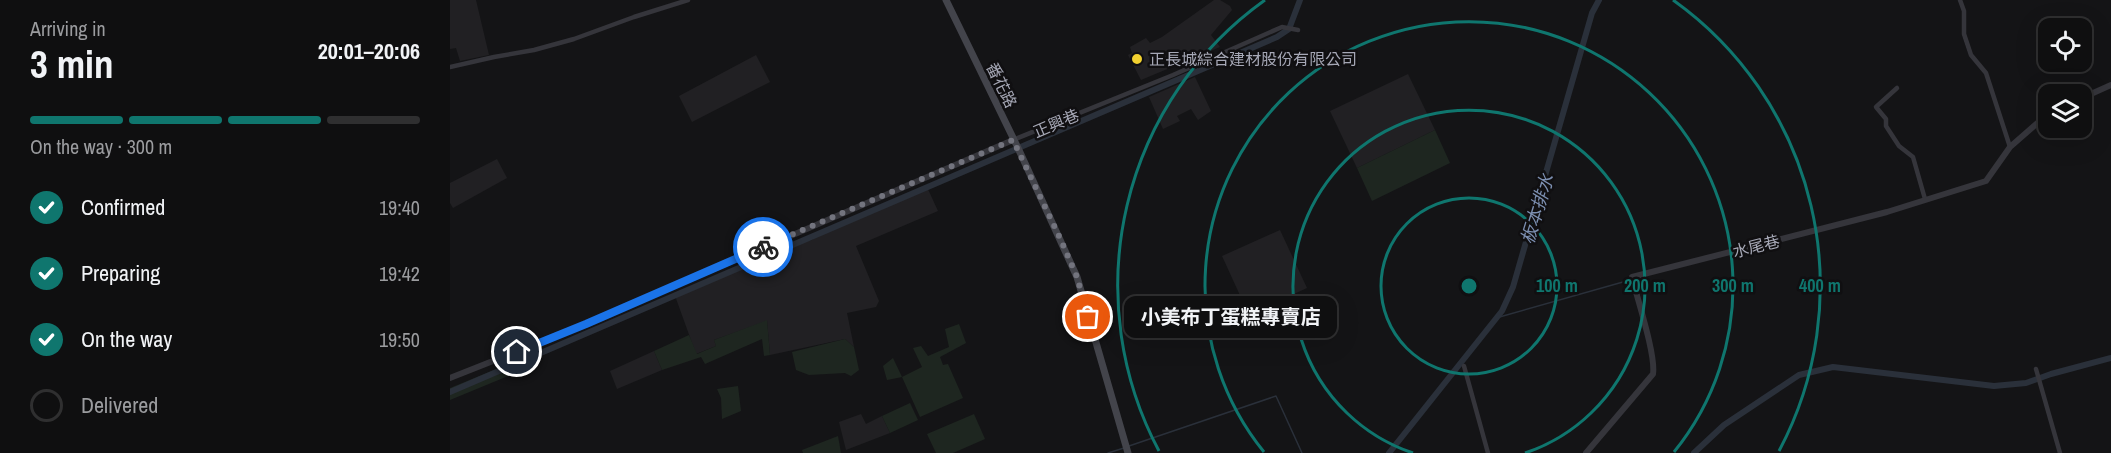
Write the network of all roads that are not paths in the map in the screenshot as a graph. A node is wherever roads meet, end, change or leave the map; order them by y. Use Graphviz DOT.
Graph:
graph roads {
  1 [pos="688,0"];
  2 [pos="946,0"];
  3 [pos="1960,0"];
  4 [pos="1965,0"];
  5 [pos="1964,11"];
  6 [pos="1298,30"];
  7 [pos="450,67"];
  8 [pos="2111,85"];
  9 [pos="1897,88"];
  10 [pos="2092,94"];
  11 [pos="2038,123"];
  12 [pos="1013,140"];
  13 [pos="2010,147"];
  14 [pos="1925,199"];
  15 [pos="1464,366"];
  16 [pos="2036,369"];
  17 [pos="450,378"];
  18 [pos="1128,453"];
  19 [pos="1488,453"];
  20 [pos="1586,453"];
  21 [pos="2060,453"];
  1 -- 7 [label="street"];
  2 -- 12 [label="main road, 番花路"];
  3 -- 5 [label="street"];
  4 -- 5 [label="street"];
  5 -- 13 [label="street"];
  6 -- 12 [label="street, 正興巷"];
  8 -- 10 [label="street"];
  9 -- 14 [label="street"];
  11 -- 13 [label="street, 水尾巷"];
  12 -- 17 [label="street, 正興巷"];
  12 -- 18 [label="main road, 番花路"];
  13 -- 14 [label="street, 水尾巷"];
  14 -- 20 [label="street, 水尾巷"];
  15 -- 19 [label="street"];
  16 -- 21 [label="street"];
}
